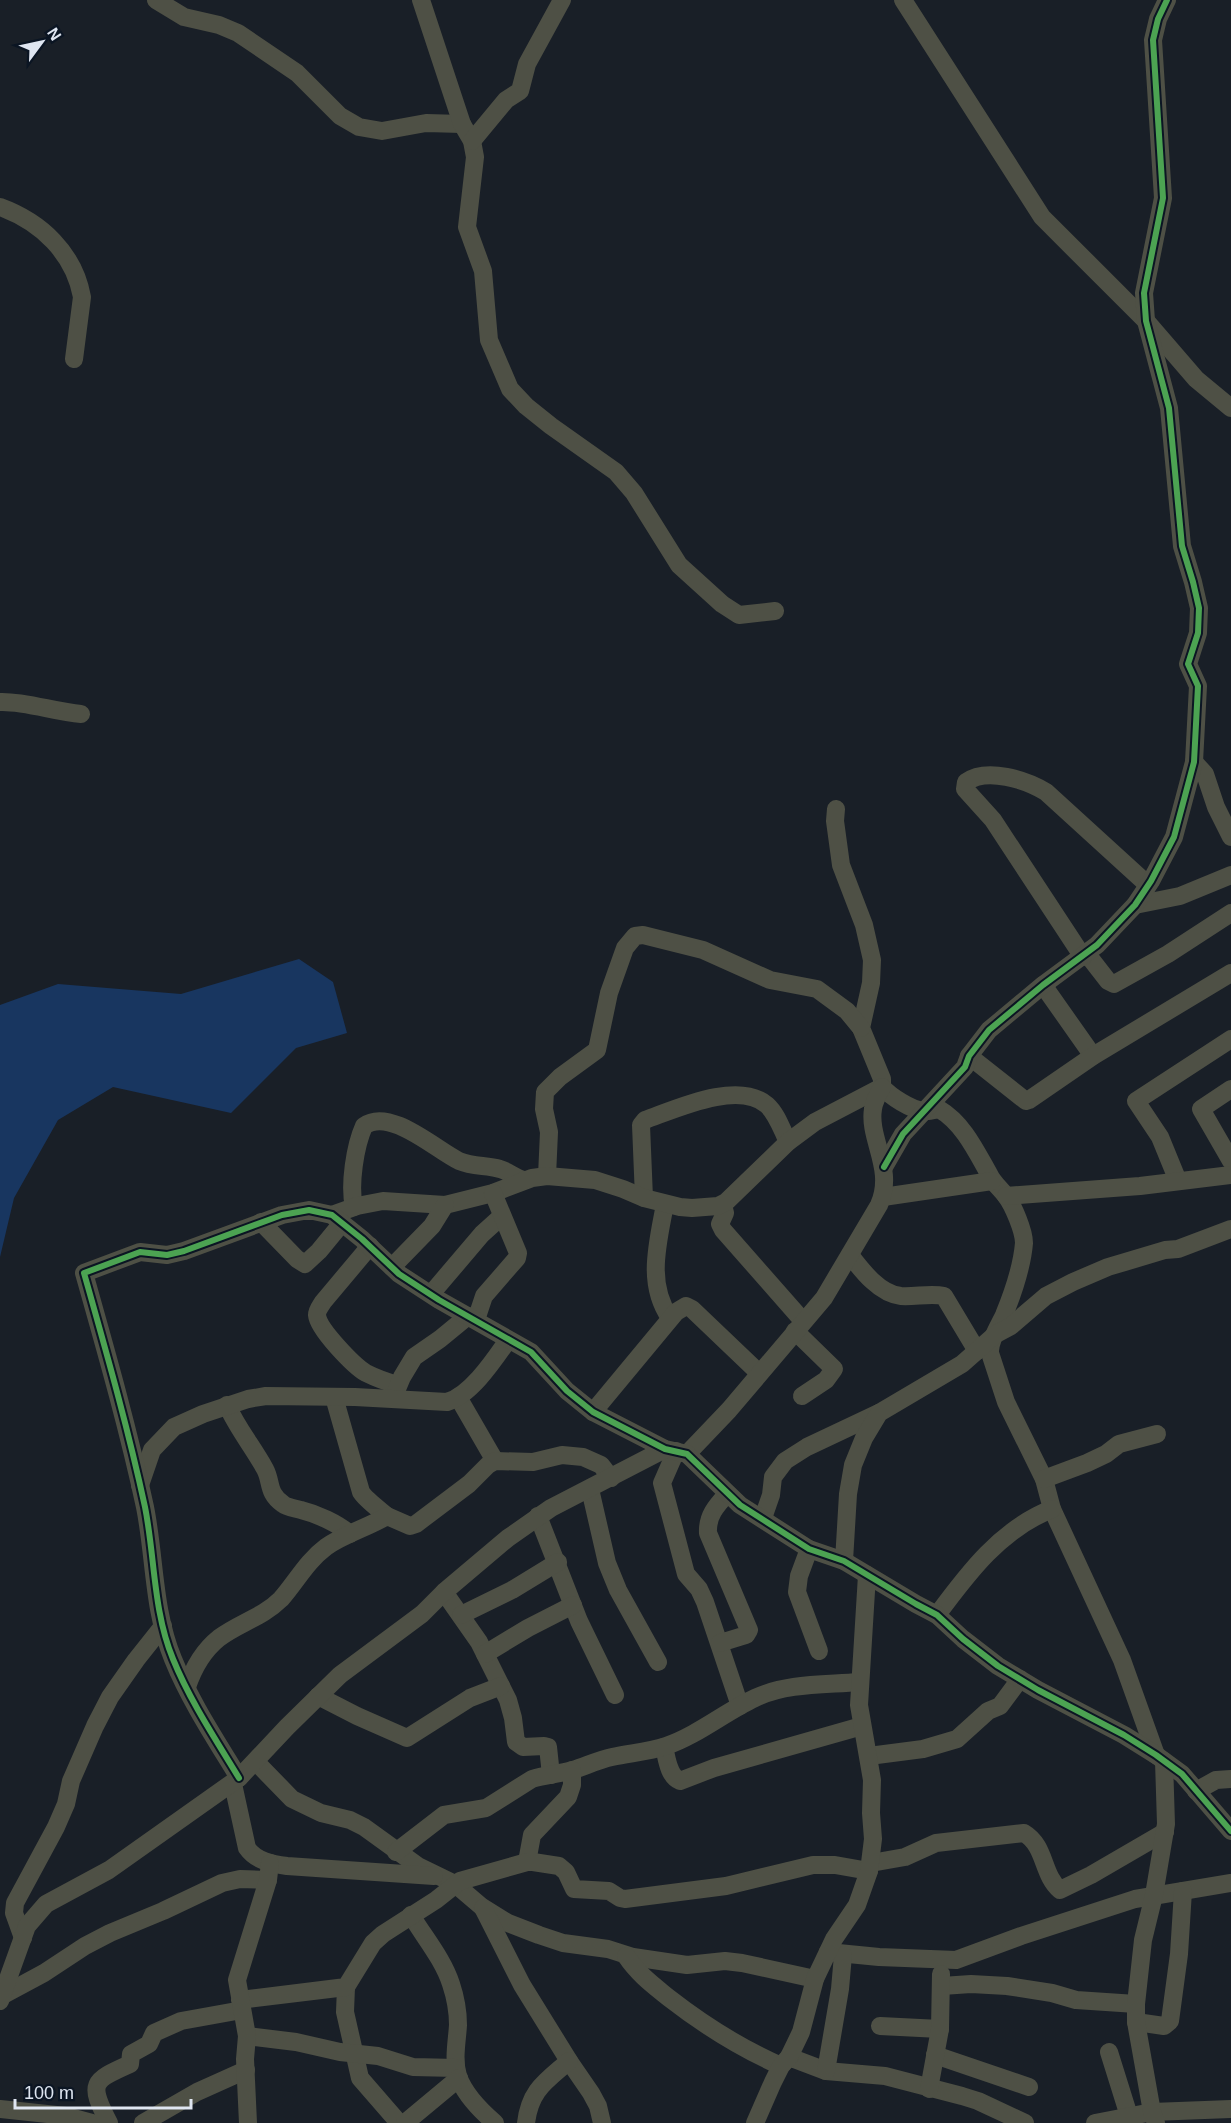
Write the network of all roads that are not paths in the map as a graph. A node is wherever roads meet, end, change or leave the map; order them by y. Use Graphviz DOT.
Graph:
graph roads {
  1 [pos="156,0"];
  2 [pos="422,0"];
  3 [pos="562,0"];
  4 [pos="903,0"];
  5 [pos="1167,0"];
  6 [pos="462,124"];
  7 [pos="472,141"];
  8 [pos="0,207"];
  9 [pos="1146,321"];
  10 [pos="74,359"];
  11 [pos="1231,408"];
  12 [pos="775,611"];
  13 [pos="0,702"];
  14 [pos="81,714"];
  15 [pos="1194,762"];
  16 [pos="1224,804"];
  17 [pos="836,809"];
  18 [pos="1231,837"];
  19 [pos="1231,875"];
  20 [pos="1148,885"];
  21 [pos="1135,905"];
  22 [pos="1231,913"];
  23 [pos="1085,956"];
  24 [pos="1231,973"];
  25 [pos="1043,985"];
  26 [pos="861,1028"];
  27 [pos="1231,1039"];
  28 [pos="969,1056"];
  29 [pos="1093,1056"];
  30 [pos="882,1087"];
  31 [pos="1231,1089"];
  32 [pos="923,1112"];
  33 [pos="1224,1136"];
  34 [pos="788,1142"];
  35 [pos="1231,1161"];
  36 [pos="884,1167"];
  37 [pos="1231,1175"];
  38 [pos="547,1176"];
  39 [pos="524,1180"];
  40 [pos="992,1181"];
  41 [pos="1178,1181"];
  42 [pos="493,1193"];
  43 [pos="1006,1196"];
  44 [pos="883,1197"];
  45 [pos="644,1198"];
  46 [pos="446,1204"];
  47 [pos="665,1204"];
  48 [pos="723,1205"];
  49 [pos="354,1208"];
  50 [pos="502,1216"];
  51 [pos="337,1219"];
  52 [pos="261,1222"];
  53 [pos="1231,1229"];
  54 [pos="370,1246"];
  55 [pos="850,1255"];
  56 [pos="392,1267"];
  57 [pos="431,1294"];
  58 [pos="472,1318"];
  59 [pos="670,1318"];
  60 [pos="799,1326"];
  61 [pos="996,1334"];
  62 [pos="508,1340"];
  63 [pos="976,1351"];
  64 [pos="759,1373"];
  65 [pos="395,1392"];
  66 [pos="802,1396"];
  67 [pos="334,1397"];
  68 [pos="458,1397"];
  69 [pos="227,1405"];
  70 [pos="593,1412"];
  71 [pos="879,1413"];
  72 [pos="1157,1434"];
  73 [pos="676,1451"];
  74 [pos="495,1461"];
  75 [pos="610,1478"];
  76 [pos="1044,1479"];
  77 [pos="140,1485"];
  78 [pos="590,1489"];
  79 [pos="727,1494"];
  80 [pos="1052,1509"];
  81 [pos="387,1516"];
  82 [pos="538,1516"];
  83 [pos="762,1518"];
  84 [pos="350,1534"];
  85 [pos="809,1549"];
  86 [pos="844,1561"];
  87 [pos="558,1562"];
  88 [pos="867,1575"];
  89 [pos="444,1592"];
  90 [pos="573,1605"];
  91 [pos="461,1615"];
  92 [pos="937,1615"];
  93 [pos="163,1626"];
  94 [pos="720,1643"];
  95 [pos="819,1651"];
  96 [pos="485,1654"];
  97 [pos="658,1662"];
  98 [pos="1020,1679"];
  99 [pos="859,1682"];
  100 [pos="501,1686"];
  101 [pos="187,1687"];
  102 [pos="615,1695"];
  103 [pos="318,1696"];
  104 [pos="740,1706"];
  105 [pos="862,1726"];
  106 [pos="664,1747"];
  107 [pos="869,1756"];
  108 [pos="1160,1758"];
  109 [pos="256,1762"];
  110 [pos="573,1770"];
  111 [pos="551,1775"];
  112 [pos="1231,1779"];
  113 [pos="236,1781"];
  114 [pos="1196,1791"];
  115 [pos="1231,1831"];
  116 [pos="1165,1833"];
  117 [pos="396,1852"];
  118 [pos="527,1862"];
  119 [pos="870,1867"];
  120 [pos="269,1872"];
  121 [pos="435,1876"];
  122 [pos="1231,1883"];
  123 [pos="454,1884"];
  124 [pos="1183,1891"];
  125 [pos="1154,1895"];
  126 [pos="482,1907"];
  127 [pos="411,1915"];
  128 [pos="23,1938"];
  129 [pos="835,1954"];
  130 [pos="626,1956"];
  131 [pos="940,1960"];
  132 [pos="815,1979"];
  133 [pos="942,1986"];
  134 [pos="346,1988"];
  135 [pos="2,1998"];
  136 [pos="241,2005"];
  137 [pos="1136,2013"];
  138 [pos="880,2026"];
  139 [pos="940,2029"];
  140 [pos="247,2036"];
  141 [pos="1109,2052"];
  142 [pos="353,2054"];
  143 [pos="935,2055"];
  144 [pos="569,2061"];
  145 [pos="785,2062"];
  146 [pos="246,2070"];
  147 [pos="826,2071"];
  148 [pos="458,2073"];
  149 [pos="1029,2087"];
  150 [pos="929,2089"];
  151 [pos="1,2106"];
  152 [pos="1231,2109"];
  153 [pos="1129,2116"];
  154 [pos="1154,2117"];
  155 [pos="92,2123"];
  156 [pos="109,2123"];
  157 [pos="143,2123"];
  158 [pos="248,2123"];
  159 [pos="399,2123"];
  160 [pos="405,2123"];
  161 [pos="495,2123"];
  162 [pos="525,2123"];
  163 [pos="602,2123"];
  164 [pos="755,2123"];
  165 [pos="1025,2123"];
  166 [pos="1095,2123"];
  1 -- 6 [label="street"];
  2 -- 6 [label="street"];
  3 -- 7 [label="street"];
  4 -- 9 [label="street"];
  5 -- 9 [label="street"];
  6 -- 7 [label="street"];
  7 -- 12 [label="street"];
  8 -- 10 [label="street"];
  9 -- 11 [label="street"];
  9 -- 15 [label="street"];
  13 -- 14 [label="street"];
  15 -- 16 [label="street"];
  15 -- 20 [label="street"];
  16 -- 18 [label="street"];
  17 -- 26 [label="street"];
  19 -- 21 [label="street"];
  20 -- 21 [label="street"];
  20 -- 23 [label="street"];
  21 -- 23 [label="street"];
  22 -- 23 [label="street"];
  23 -- 25 [label="street"];
  24 -- 29 [label="street"];
  25 -- 28 [label="street"];
  25 -- 29 [label="street"];
  26 -- 30 [label="street"];
  26 -- 38 [label="street"];
  27 -- 41 [label="street"];
  28 -- 29 [label="street"];
  28 -- 32 [label="street"];
  30 -- 32 [label="street"];
  30 -- 34 [label="street"];
  30 -- 36 [label="street"];
  31 -- 33 [label="street"];
  32 -- 36 [label="street"];
  32 -- 40 [label="street"];
  33 -- 35 [label="street"];
  34 -- 45 [label="street"];
  34 -- 48 [label="street"];
  36 -- 44 [label="street"];
  37 -- 41 [label="street"];
  38 -- 39 [label="street"];
  38 -- 45 [label="street"];
  39 -- 42 [label="street"];
  39 -- 49 [label="street"];
  40 -- 43 [label="street"];
  40 -- 44 [label="street"];
  41 -- 43 [label="street"];
  42 -- 46 [label="street"];
  42 -- 50 [label="street"];
  43 -- 61 [label="street"];
  44 -- 55 [label="street"];
  45 -- 47 [label="street"];
  46 -- 49 [label="street"];
  46 -- 56 [label="street"];
  47 -- 48 [label="street"];
  47 -- 59 [label="street"];
  48 -- 60 [label="street"];
  49 -- 51 [label="street"];
  50 -- 57 [label="street"];
  50 -- 58 [label="street"];
  51 -- 52 [label="street"];
  51 -- 52 [label="street"];
  51 -- 54 [label="street"];
  52 -- 77 [label="street"];
  53 -- 61 [label="street"];
  54 -- 56 [label="street"];
  54 -- 65 [label="street"];
  55 -- 60 [label="street"];
  55 -- 63 [label="street"];
  56 -- 57 [label="street"];
  57 -- 58 [label="street"];
  58 -- 62 [label="street"];
  58 -- 65 [label="street"];
  59 -- 64 [label="street"];
  59 -- 70 [label="street"];
  60 -- 64 [label="street"];
  60 -- 66 [label="street"];
  61 -- 63 [label="street"];
  61 -- 76 [label="street"];
  62 -- 68 [label="street"];
  62 -- 70 [label="street"];
  63 -- 71 [label="street"];
  64 -- 73 [label="street"];
  65 -- 67 [label="street"];
  65 -- 68 [label="street"];
  67 -- 69 [label="street"];
  67 -- 81 [label="street"];
  68 -- 74 [label="street"];
  69 -- 77 [label="street"];
  69 -- 84 [label="street"];
  70 -- 73 [label="street"];
  71 -- 83 [label="street"];
  71 -- 86 [label="street"];
  72 -- 76 [label="street"];
  73 -- 75 [label="street"];
  73 -- 79 [label="street"];
  73 -- 94 [label="street"];
  74 -- 75 [label="street"];
  74 -- 81 [label="street"];
  75 -- 78 [label="street"];
  76 -- 80 [label="street"];
  77 -- 93 [label="street"];
  78 -- 82 [label="street"];
  78 -- 97 [label="street"];
  79 -- 83 [label="street"];
  79 -- 94 [label="street"];
  80 -- 92 [label="street"];
  80 -- 108 [label="street"];
  81 -- 84 [label="street"];
  82 -- 87 [label="street"];
  82 -- 89 [label="street"];
  83 -- 85 [label="street"];
  84 -- 101 [label="street"];
  85 -- 86 [label="street"];
  85 -- 95 [label="street"];
  86 -- 88 [label="street"];
  87 -- 90 [label="street"];
  87 -- 91 [label="street"];
  88 -- 92 [label="street"];
  88 -- 99 [label="street"];
  89 -- 91 [label="street"];
  89 -- 103 [label="street"];
  90 -- 96 [label="street"];
  90 -- 102 [label="street"];
  91 -- 96 [label="street"];
  92 -- 98 [label="street"];
  93 -- 101 [label="street"];
  93 -- 128 [label="street"];
  94 -- 104 [label="street"];
  96 -- 100 [label="street"];
  98 -- 107 [label="street"];
  98 -- 108 [label="street"];
  99 -- 104 [label="street"];
  99 -- 105 [label="street"];
  100 -- 103 [label="street"];
  100 -- 111 [label="street"];
  101 -- 113 [label="street"];
  103 -- 109 [label="street"];
  104 -- 106 [label="street"];
  105 -- 106 [label="street"];
  105 -- 107 [label="street"];
  106 -- 110 [label="street"];
  107 -- 119 [label="street"];
  108 -- 114 [label="street"];
  108 -- 116 [label="street"];
  109 -- 113 [label="street"];
  109 -- 117 [label="street"];
  110 -- 111 [label="street"];
  110 -- 118 [label="street"];
  111 -- 117 [label="street"];
  112 -- 114 [label="street"];
  113 -- 120 [label="street"];
  113 -- 128 [label="street"];
  114 -- 115 [label="street"];
  116 -- 119 [label="street"];
  116 -- 125 [label="street"];
  117 -- 121 [label="street"];
  118 -- 119 [label="street"];
  118 -- 123 [label="street"];
  119 -- 129 [label="street"];
  120 -- 121 [label="street"];
  120 -- 135 [label="street"];
  120 -- 136 [label="street"];
  121 -- 123 [label="street"];
  122 -- 124 [label="street"];
  123 -- 126 [label="street"];
  123 -- 127 [label="street"];
  124 -- 125 [label="street"];
  124 -- 137 [label="street"];
  125 -- 131 [label="street"];
  125 -- 137 [label="street"];
  126 -- 130 [label="street"];
  126 -- 144 [label="street"];
  127 -- 134 [label="street"];
  127 -- 148 [label="street"];
  128 -- 135 [label="street"];
  129 -- 131 [label="street"];
  129 -- 132 [label="street"];
  129 -- 147 [label="street"];
  130 -- 132 [label="street"];
  130 -- 145 [label="street"];
  131 -- 133 [label="street"];
  132 -- 145 [label="street"];
  133 -- 137 [label="street"];
  133 -- 139 [label="street"];
  134 -- 136 [label="street"];
  134 -- 142 [label="street"];
  136 -- 140 [label="street"];
  136 -- 156 [label="street"];
  137 -- 154 [label="street"];
  138 -- 139 [label="street"];
  139 -- 143 [label="street"];
  140 -- 142 [label="street"];
  140 -- 146 [label="street"];
  141 -- 153 [label="street"];
  142 -- 148 [label="street"];
  142 -- 159 [label="street"];
  143 -- 149 [label="street"];
  143 -- 150 [label="street"];
  144 -- 162 [label="street"];
  144 -- 163 [label="street"];
  145 -- 147 [label="street"];
  145 -- 164 [label="street"];
  146 -- 157 [label="street"];
  146 -- 158 [label="street"];
  147 -- 150 [label="street"];
  148 -- 160 [label="street"];
  148 -- 161 [label="street"];
  150 -- 165 [label="street"];
  151 -- 155 [label="street"];
  152 -- 154 [label="street"];
  153 -- 154 [label="street"];
  153 -- 166 [label="street"];
}
